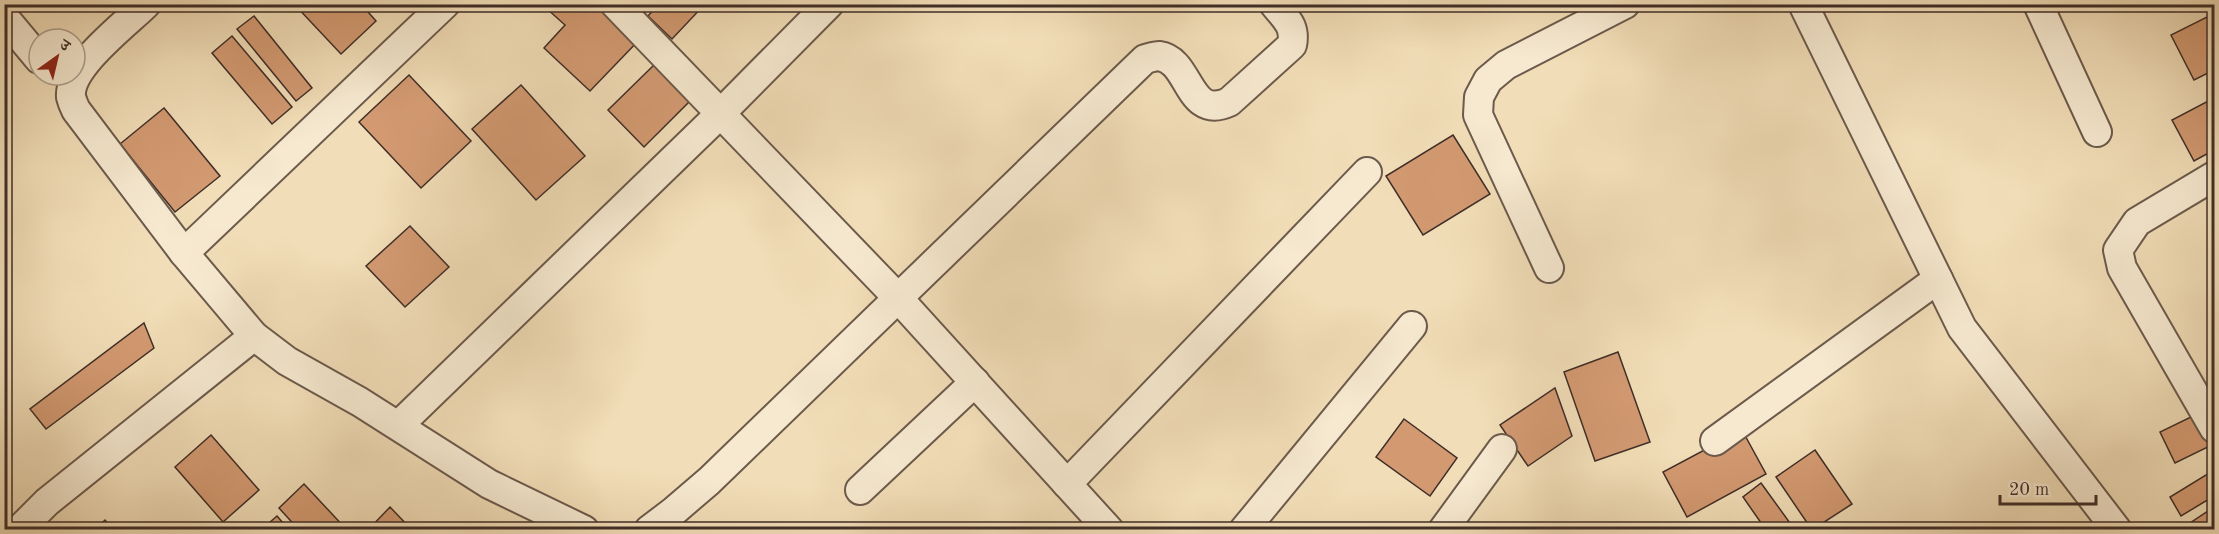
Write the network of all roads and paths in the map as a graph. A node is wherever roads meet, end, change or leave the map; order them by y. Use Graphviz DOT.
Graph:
graph roads {
  1 [pos="146,4"];
  2 [pos="445,4"];
  3 [pos="615,4"];
  4 [pos="828,4"];
  5 [pos="1274,4"];
  6 [pos="1625,4"];
  7 [pos="1803,4"];
  8 [pos="2048,8"];
  9 [pos="4,18"];
  10 [pos="27,45"];
  11 [pos="63,87"];
  12 [pos="71,97"];
  13 [pos="720,114"];
  14 [pos="2097,132"];
  15 [pos="1367,172"];
  16 [pos="2214,176"];
  17 [pos="184,253"];
  18 [pos="1549,268"];
  19 [pos="1938,279"];
  20 [pos="898,298"];
  21 [pos="1412,326"];
  22 [pos="254,336"];
  23 [pos="975,382"];
  24 [pos="399,425"];
  25 [pos="2214,428"];
  26 [pos="1715,441"];
  27 [pos="1502,449"];
  28 [pos="1067,484"];
  29 [pos="860,489"];
  30 [pos="19,530"];
  31 [pos="584,530"];
  32 [pos="649,530"];
  33 [pos="1109,530"];
  34 [pos="1244,530"];
  35 [pos="1443,530"];
  36 [pos="2117,530"];
  1 -- 12 [label="street"];
  2 -- 17 [label="street"];
  3 -- 13 [label="street"];
  4 -- 13 [label="street"];
  5 -- 20 [label="street"];
  6 -- 18 [label="street"];
  7 -- 19 [label="street"];
  8 -- 14 [label="street"];
  9 -- 10 [label="street"];
  11 -- 12 [label="street"];
  12 -- 17 [label="street"];
  13 -- 20 [label="street"];
  13 -- 24 [label="street"];
  15 -- 28 [label="street"];
  16 -- 25 [label="street"];
  17 -- 22 [label="street"];
  19 -- 26 [label="street"];
  19 -- 36 [label="street"];
  20 -- 23 [label="street"];
  20 -- 32 [label="street"];
  21 -- 34 [label="street"];
  22 -- 24 [label="street"];
  22 -- 30 [label="street"];
  23 -- 28 [label="street"];
  23 -- 29 [label="street"];
  24 -- 31 [label="street"];
  27 -- 35 [label="street"];
  28 -- 33 [label="street"];
}
